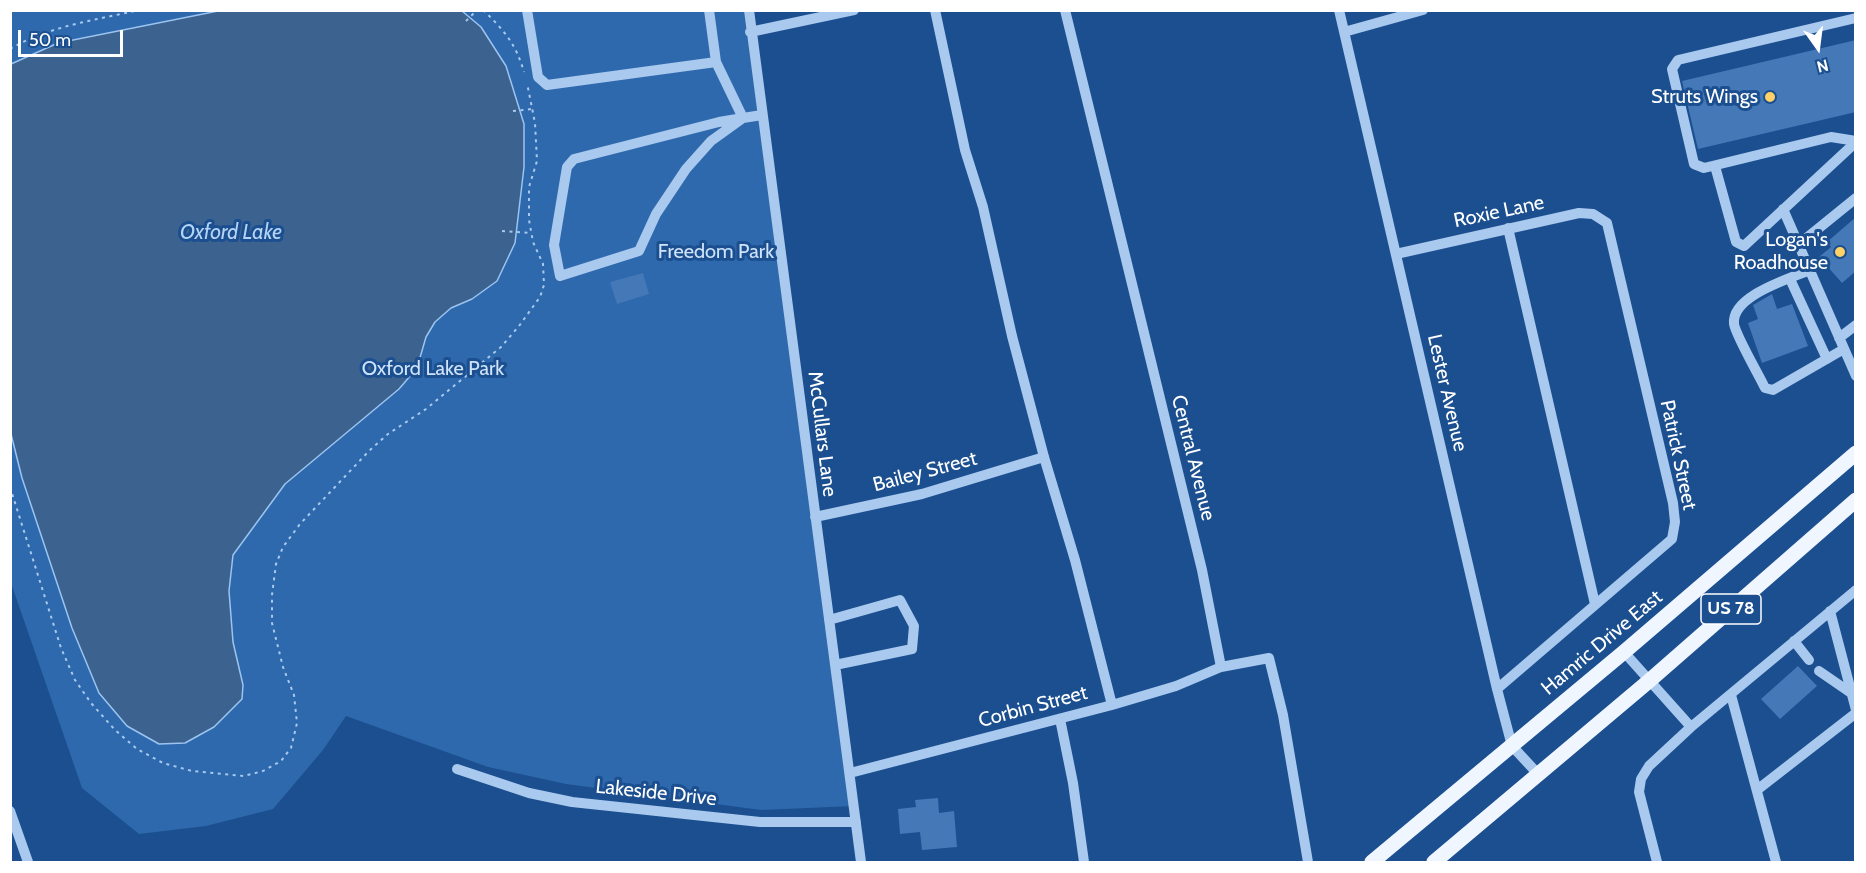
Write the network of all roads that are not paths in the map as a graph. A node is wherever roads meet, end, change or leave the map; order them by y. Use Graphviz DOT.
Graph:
graph roads {
  1 [pos="527,10"];
  2 [pos="710,10"];
  3 [pos="749,10"];
  4 [pos="854,10"];
  5 [pos="935,10"];
  6 [pos="1065,10"];
  7 [pos="1339,10"];
  8 [pos="1423,10"];
  9 [pos="1856,18"];
  10 [pos="750,32"];
  11 [pos="1344,32"];
  12 [pos="716,62"];
  13 [pos="762,115"];
  14 [pos="743,118"];
  15 [pos="1856,142"];
  16 [pos="1715,166"];
  17 [pos="1856,198"];
  18 [pos="1783,209"];
  19 [pos="1607,223"];
  20 [pos="1508,228"];
  21 [pos="1798,245"];
  22 [pos="1396,254"];
  23 [pos="1810,270"];
  24 [pos="1790,279"];
  25 [pos="1856,325"];
  26 [pos="1839,338"];
  27 [pos="1844,349"];
  28 [pos="1827,359"];
  29 [pos="1856,376"];
  30 [pos="1856,453"];
  31 [pos="1044,457"];
  32 [pos="1856,500"];
  33 [pos="815,517"];
  34 [pos="1856,590"];
  35 [pos="1595,604"];
  36 [pos="1830,611"];
  37 [pos="829,620"];
  38 [pos="1794,641"];
  39 [pos="1624,652"];
  40 [pos="1809,660"];
  41 [pos="835,665"];
  42 [pos="1221,667"];
  43 [pos="1819,671"];
  44 [pos="1650,681"];
  45 [pos="1497,689"];
  46 [pos="1851,693"];
  47 [pos="1731,695"];
  48 [pos="1112,705"];
  49 [pos="1856,712"];
  50 [pos="1060,718"];
  51 [pos="1691,727"];
  52 [pos="1512,746"];
  53 [pos="457,769"];
  54 [pos="850,773"];
  55 [pos="1538,774"];
  56 [pos="1757,790"];
  57 [pos="10,811"];
  58 [pos="856,822"];
  59 [pos="28,862"];
  60 [pos="861,862"];
  61 [pos="1084,862"];
  62 [pos="1308,862"];
  63 [pos="1372,862"];
  64 [pos="1434,862"];
  65 [pos="1657,862"];
  66 [pos="1776,862"];
  1 -- 12 [label="street"];
  2 -- 12 [label="street"];
  3 -- 10 [label="street, McCullars Lane"];
  4 -- 10 [label="street"];
  5 -- 31 [label="street"];
  6 -- 42 [label="street, Central Avenue"];
  7 -- 11 [label="street, Lester Avenue"];
  8 -- 11 [label="street"];
  9 -- 16 [label="street"];
  10 -- 13 [label="street, McCullars Lane"];
  11 -- 22 [label="street, Lester Avenue"];
  12 -- 14 [label="street"];
  13 -- 14 [label="street"];
  13 -- 33 [label="street, McCullars Lane"];
  14 -- 14 [label="street"];
  15 -- 16 [label="street"];
  15 -- 18 [label="street"];
  16 -- 18 [label="street"];
  17 -- 21 [label="street"];
  18 -- 21 [label="street"];
  19 -- 20 [label="street, Roxie Lane"];
  19 -- 35 [label="street, Patrick Street"];
  20 -- 22 [label="street, Roxie Lane"];
  20 -- 35 [label="street"];
  21 -- 23 [label="street"];
  22 -- 45 [label="street, Lester Avenue"];
  23 -- 24 [label="street"];
  23 -- 26 [label="street"];
  24 -- 28 [label="street"];
  24 -- 28 [label="street"];
  25 -- 26 [label="street"];
  26 -- 27 [label="street"];
  27 -- 28 [label="street"];
  27 -- 29 [label="street"];
  30 -- 39 [label="main road, Hamric Drive East / US 78"];
  31 -- 33 [label="street, Bailey Street"];
  31 -- 48 [label="street"];
  32 -- 44 [label="main road, US 78"];
  33 -- 37 [label="street, McCullars Lane"];
  34 -- 36 [label="street"];
  35 -- 45 [label="street, Patrick Street"];
  36 -- 38 [label="street"];
  36 -- 46 [label="street"];
  37 -- 41 [label="street, McCullars Lane"];
  37 -- 41 [label="street"];
  38 -- 40 [label="street"];
  38 -- 47 [label="street"];
  39 -- 44 [label="street"];
  39 -- 52 [label="main road, Hamric Drive East / US 78"];
  41 -- 54 [label="street, McCullars Lane"];
  42 -- 48 [label="street, Corbin Street"];
  42 -- 62 [label="street"];
  43 -- 46 [label="street"];
  44 -- 51 [label="street"];
  44 -- 55 [label="main road, US 78"];
  45 -- 52 [label="street, Lester Avenue"];
  46 -- 49 [label="street"];
  47 -- 51 [label="street"];
  47 -- 56 [label="street"];
  48 -- 50 [label="street, Corbin Street"];
  49 -- 56 [label="street"];
  50 -- 54 [label="street, Corbin Street"];
  50 -- 61 [label="street"];
  51 -- 65 [label="street"];
  52 -- 55 [label="street, Lester Avenue"];
  52 -- 63 [label="main road, Hamric Drive East / US 78"];
  53 -- 58 [label="street, Lakeside Drive"];
  54 -- 58 [label="street, McCullars Lane"];
  55 -- 64 [label="main road, US 78"];
  56 -- 66 [label="street"];
  57 -- 59 [label="street"];
  58 -- 60 [label="street, McCullars Lane"];
}
